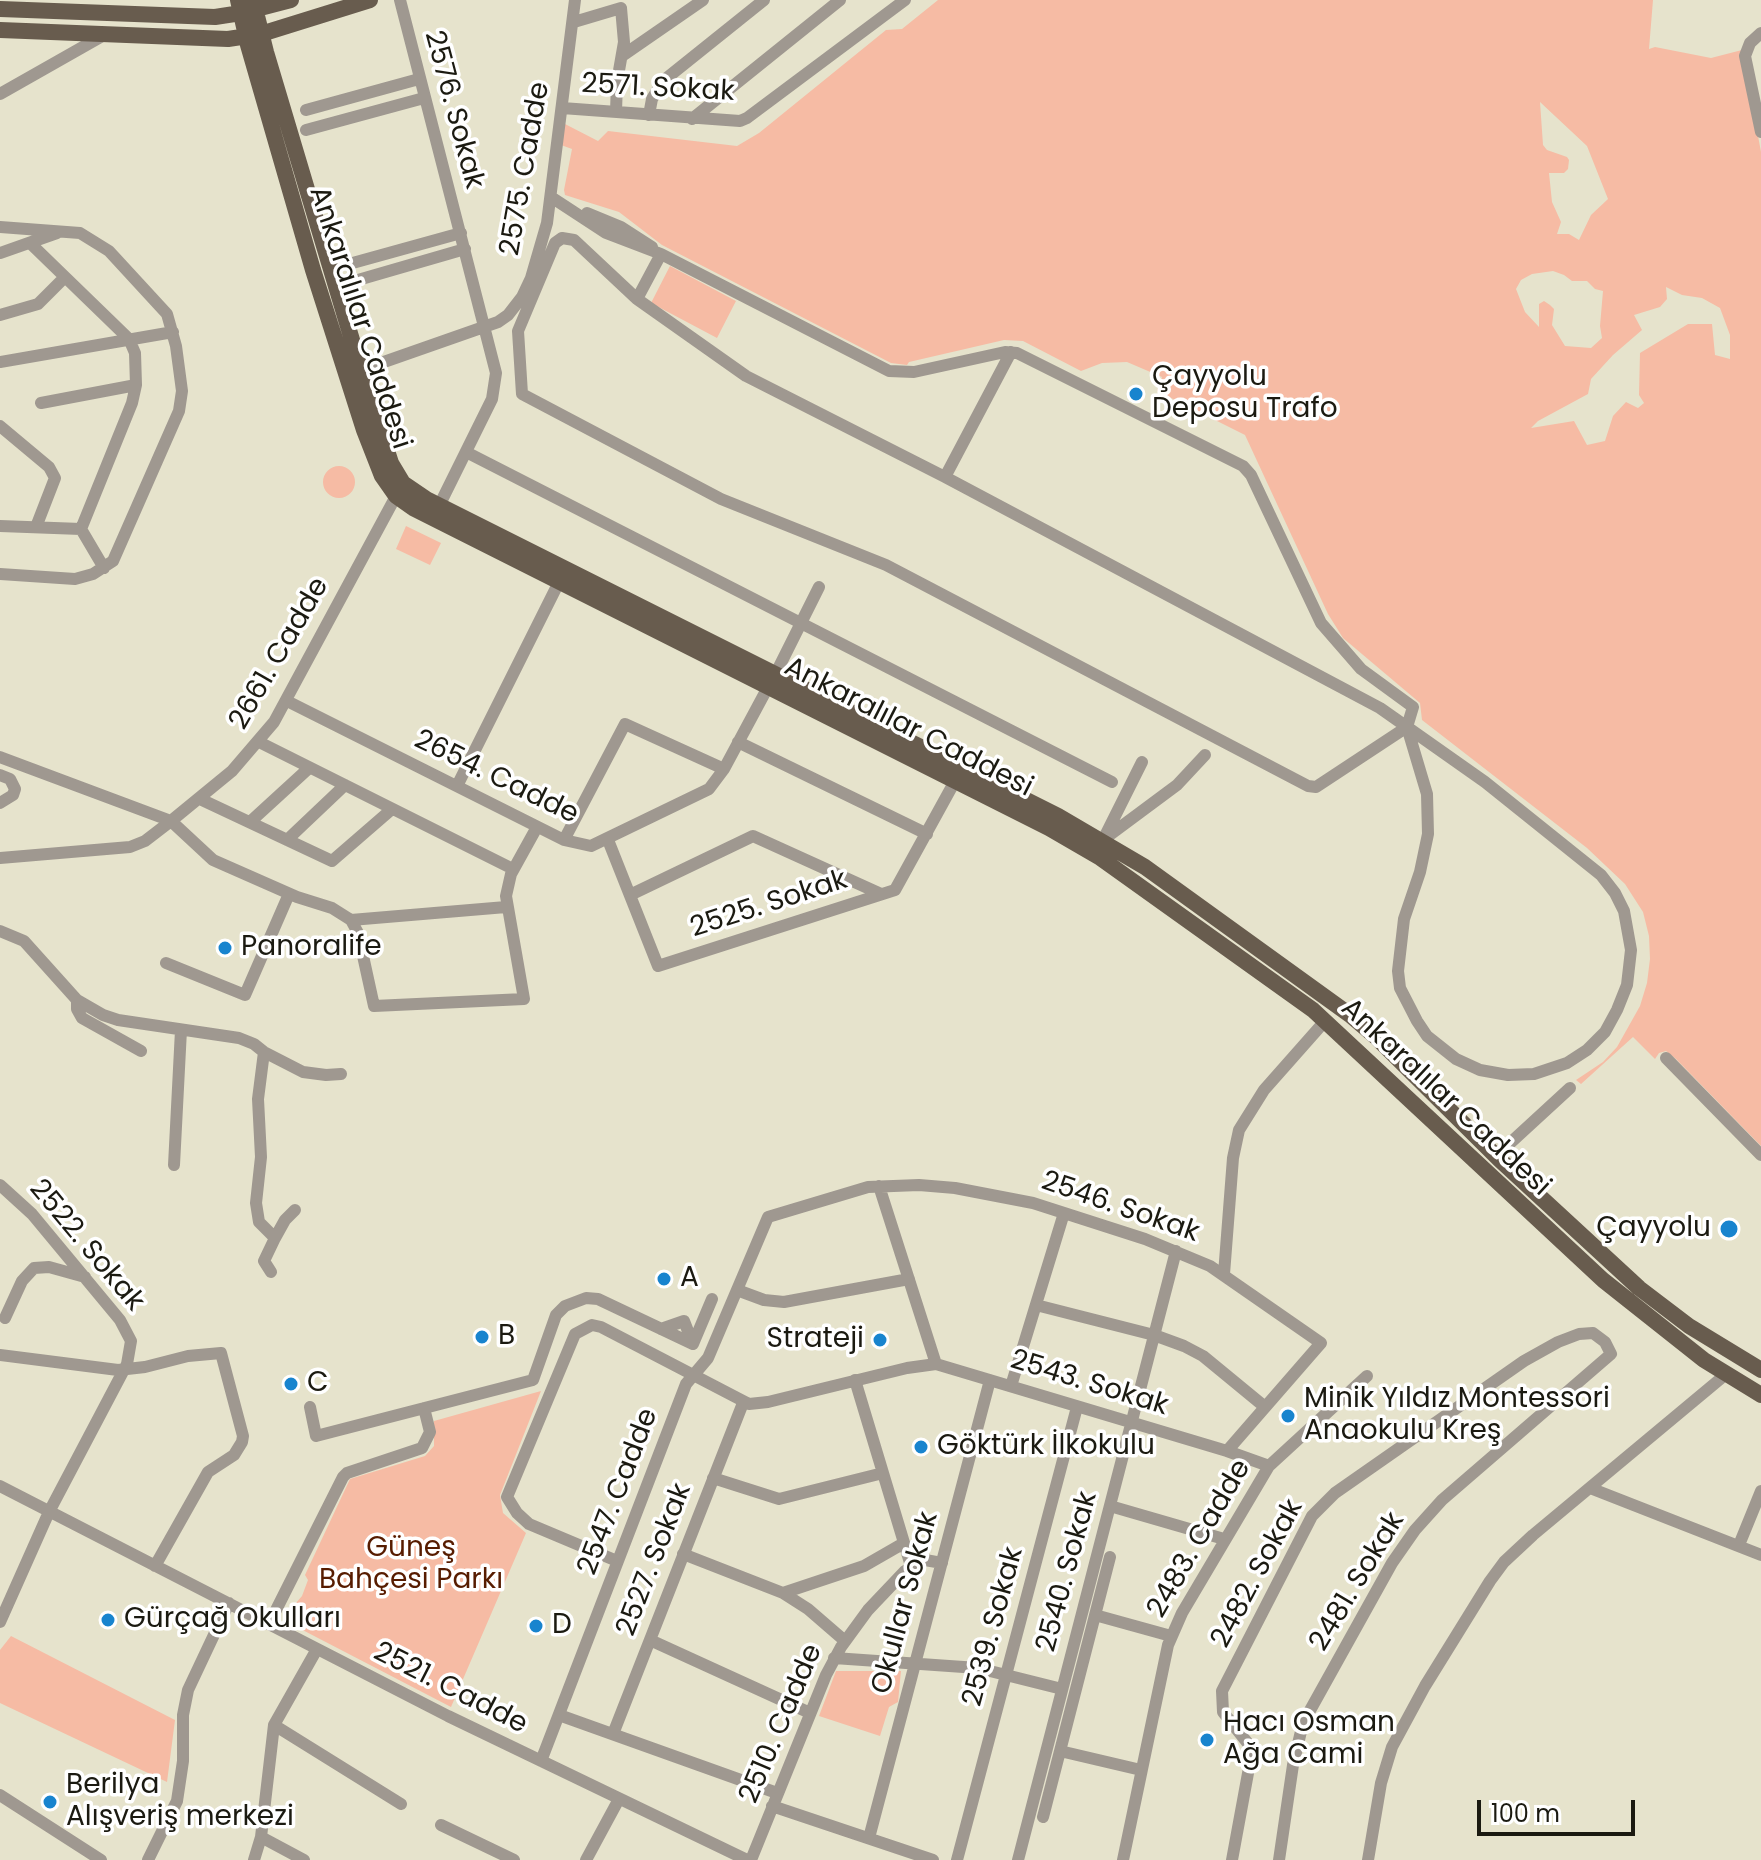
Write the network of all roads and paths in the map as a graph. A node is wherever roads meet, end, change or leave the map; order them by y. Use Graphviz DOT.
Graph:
graph roads {
  1 [pos="291,0"];
  2 [pos="370,0"];
  3 [pos="400,0"];
  4 [pos="575,0"];
  5 [pos="703,0"];
  6 [pos="764,0"];
  7 [pos="840,0"];
  8 [pos="905,0"];
  9 [pos="626,4"];
  10 [pos="247,6"];
  11 [pos="0,9"];
  12 [pos="574,22"];
  13 [pos="0,30"];
  14 [pos="1761,33"];
  15 [pos="104,35"];
  16 [pos="254,36"];
  17 [pos="622,56"];
  18 [pos="419,79"];
  19 [pos="0,94"];
  20 [pos="424,98"];
  21 [pos="562,108"];
  22 [pos="306,110"];
  23 [pos="616,112"];
  24 [pos="649,115"];
  25 [pos="692,119"];
  26 [pos="306,130"];
  27 [pos="1761,132"];
  28 [pos="551,197"];
  29 [pos="0,227"];
  30 [pos="63,231"];
  31 [pos="461,233"];
  32 [pos="30,243"];
  33 [pos="465,249"];
  34 [pos="0,253"];
  35 [pos="661,254"];
  36 [pos="349,264"];
  37 [pos="65,277"];
  38 [pos="351,282"];
  39 [pos="637,299"];
  40 [pos="0,315"];
  41 [pos="486,326"];
  42 [pos="173,332"];
  43 [pos="129,339"];
  44 [pos="1011,352"];
  45 [pos="0,362"];
  46 [pos="361,370"];
  47 [pos="136,385"];
  48 [pos="41,403"];
  49 [pos="0,426"];
  50 [pos="466,452"];
  51 [pos="945,477"];
  52 [pos="400,490"];
  53 [pos="439,506"];
  54 [pos="0,526"];
  55 [pos="36,527"];
  56 [pos="81,529"];
  57 [pos="104,568"];
  58 [pos="0,574"];
  59 [pos="559,582"];
  60 [pos="819,587"];
  61 [pos="800,623"];
  62 [pos="771,681"];
  63 [pos="287,701"];
  64 [pos="1407,727"];
  65 [pos="259,742"];
  66 [pos="738,742"];
  67 [pos="1205,755"];
  68 [pos="0,757"];
  69 [pos="1142,762"];
  70 [pos="309,768"];
  71 [pos="724,769"];
  72 [pos="0,775"];
  73 [pos="955,781"];
  74 [pos="1112,782"];
  75 [pos="345,785"];
  76 [pos="457,786"];
  77 [pos="200,799"];
  78 [pos="0,803"];
  79 [pos="392,809"];
  80 [pos="171,821"];
  81 [pos="250,822"];
  82 [pos="537,827"];
  83 [pos="927,834"];
  84 [pos="287,840"];
  85 [pos="564,840"];
  86 [pos="608,840"];
  87 [pos="1103,840"];
  88 [pos="0,858"];
  89 [pos="513,869"];
  90 [pos="289,894"];
  91 [pos="881,894"];
  92 [pos="630,895"];
  93 [pos="506,907"];
  94 [pos="351,920"];
  95 [pos="0,931"];
  96 [pos="166,963"];
  97 [pos="77,1000"];
  98 [pos="1340,1007"];
  99 [pos="1325,1021"];
  100 [pos="181,1030"];
  101 [pos="141,1051"];
  102 [pos="264,1052"];
  103 [pos="1666,1058"];
  104 [pos="341,1074"];
  105 [pos="1570,1088"];
  106 [pos="1761,1155"];
  107 [pos="1496,1156"];
  108 [pos="174,1165"];
  109 [pos="0,1185"];
  110 [pos="879,1186"];
  111 [pos="295,1210"];
  112 [pos="1064,1213"];
  113 [pos="275,1238"];
  114 [pos="1176,1251"];
  115 [pos="1600,1253"];
  116 [pos="1589,1267"];
  117 [pos="271,1272"];
  118 [pos="1224,1274"];
  119 [pos="85,1277"];
  120 [pos="909,1279"];
  121 [pos="737,1290"];
  122 [pos="712,1299"];
  123 [pos="1036,1305"];
  124 [pos="5,1318"];
  125 [pos="1154,1335"];
  126 [pos="1611,1354"];
  127 [pos="0,1355"];
  128 [pos="1741,1359"];
  129 [pos="936,1364"];
  130 [pos="124,1370"];
  131 [pos="1761,1370"];
  132 [pos="1725,1375"];
  133 [pos="693,1376"];
  134 [pos="1367,1376"];
  135 [pos="855,1380"];
  136 [pos="990,1380"];
  137 [pos="1011,1386"];
  138 [pos="1761,1395"];
  139 [pos="743,1403"];
  140 [pos="310,1407"];
  141 [pos="1077,1407"];
  142 [pos="1265,1407"];
  143 [pos="424,1408"];
  144 [pos="1131,1422"];
  145 [pos="1227,1451"];
  146 [pos="1269,1466"];
  147 [pos="883,1473"];
  148 [pos="713,1478"];
  149 [pos="0,1486"];
  150 [pos="1590,1488"];
  151 [pos="1761,1491"];
  152 [pos="1110,1506"];
  153 [pos="49,1512"];
  154 [pos="1224,1539"];
  155 [pos="904,1543"];
  156 [pos="1739,1545"];
  157 [pos="683,1554"];
  158 [pos="1761,1555"];
  159 [pos="1110,1557"];
  160 [pos="617,1561"];
  161 [pos="942,1563"];
  162 [pos="155,1566"];
  163 [pos="911,1566"];
  164 [pos="783,1593"];
  165 [pos="229,1603"];
  166 [pos="1095,1615"];
  167 [pos="0,1622"];
  168 [pos="269,1624"];
  169 [pos="1171,1636"];
  170 [pos="650,1640"];
  171 [pos="845,1641"];
  172 [pos="1080,1648"];
  173 [pos="317,1649"];
  174 [pos="834,1658"];
  175 [pos="915,1664"];
  176 [pos="1006,1675"];
  177 [pos="1062,1689"];
  178 [pos="810,1713"];
  179 [pos="559,1715"];
  180 [pos="274,1725"];
  181 [pos="613,1734"];
  182 [pos="1060,1751"];
  183 [pos="541,1761"];
  184 [pos="1141,1770"];
  185 [pos="619,1799"];
  186 [pos="2,1800"];
  187 [pos="774,1800"];
  188 [pos="401,1804"];
  189 [pos="1043,1817"];
  190 [pos="441,1825"];
  191 [pos="261,1837"];
  192 [pos="869,1838"];
  193 [pos="101,1860"];
  194 [pos="148,1860"];
  195 [pos="254,1860"];
  196 [pos="304,1860"];
  197 [pos="514,1860"];
  198 [pos="586,1860"];
  199 [pos="749,1860"];
  200 [pos="933,1860"];
  201 [pos="957,1860"];
  202 [pos="1018,1860"];
  203 [pos="1123,1860"];
  204 [pos="1232,1860"];
  205 [pos="1279,1860"];
  206 [pos="1368,1860"];
  1 -- 10 [label="main road"];
  2 -- 16 [label="main road"];
  3 -- 18 [label="street, 2576. Sokak"];
  4 -- 12 [label="street, 2575. Cadde"];
  5 -- 17 [label="street"];
  6 -- 24 [label="street"];
  7 -- 25 [label="street"];
  8 -- 25 [label="street, 2571. Sokak"];
  9 -- 12 [label="street"];
  9 -- 17 [label="street"];
  10 -- 11 [label="main road"];
  10 -- 16 [label="main road, Ankaralılar Caddesi"];
  12 -- 21 [label="street, 2575. Cadde"];
  13 -- 15 [label="main road"];
  14 -- 27 [label="street"];
  15 -- 16 [label="main road"];
  15 -- 19 [label="street"];
  16 -- 46 [label="main road, Ankaralılar Caddesi"];
  16 -- 52 [label="main road, Ankaralılar Caddesi"];
  17 -- 23 [label="street"];
  18 -- 20 [label="street, 2576. Sokak"];
  18 -- 22 [label="street"];
  20 -- 26 [label="street"];
  20 -- 31 [label="street, 2576. Sokak"];
  21 -- 23 [label="street, 2571. Sokak"];
  21 -- 28 [label="street, 2575. Cadde"];
  23 -- 24 [label="street, 2571. Sokak"];
  24 -- 25 [label="street, 2571. Sokak"];
  28 -- 35 [label="street"];
  28 -- 41 [label="street, 2575. Cadde"];
  29 -- 30 [label="street"];
  30 -- 32 [label="street"];
  30 -- 42 [label="street"];
  31 -- 33 [label="street, 2576. Sokak"];
  31 -- 36 [label="street"];
  32 -- 34 [label="street"];
  32 -- 37 [label="street"];
  33 -- 38 [label="street"];
  33 -- 41 [label="street, 2576. Sokak"];
  35 -- 39 [label="street"];
  35 -- 44 [label="street"];
  37 -- 40 [label="street"];
  37 -- 43 [label="street"];
  39 -- 51 [label="street"];
  39 -- 64 [label="street"];
  41 -- 46 [label="street, 2575. Cadde"];
  41 -- 50 [label="street, 2576. Sokak"];
  42 -- 43 [label="street"];
  42 -- 57 [label="street"];
  43 -- 45 [label="street"];
  43 -- 47 [label="street"];
  44 -- 51 [label="street"];
  44 -- 64 [label="street"];
  46 -- 52 [label="main road, Ankaralılar Caddesi"];
  47 -- 48 [label="street"];
  47 -- 56 [label="street"];
  49 -- 55 [label="street"];
  50 -- 53 [label="street, 2576. Sokak"];
  50 -- 61 [label="street"];
  51 -- 64 [label="street"];
  52 -- 53 [label="main road, Ankaralılar Caddesi"];
  52 -- 59 [label="main road, Ankaralılar Caddesi"];
  52 -- 63 [label="street, 2661. Cadde"];
  53 -- 62 [label="main road, Ankaralılar Caddesi"];
  54 -- 55 [label="street"];
  55 -- 56 [label="street"];
  56 -- 57 [label="street"];
  57 -- 58 [label="street"];
  59 -- 62 [label="main road, Ankaralılar Caddesi"];
  59 -- 76 [label="street"];
  60 -- 61 [label="street, 2654. Cadde"];
  61 -- 62 [label="street, 2654. Cadde"];
  61 -- 74 [label="street"];
  62 -- 66 [label="street, 2654. Cadde"];
  62 -- 73 [label="main road, Ankaralılar Caddesi"];
  62 -- 87 [label="main road, Ankaralılar Caddesi"];
  63 -- 65 [label="street, 2661. Cadde"];
  63 -- 76 [label="street, 2654. Cadde"];
  64 -- 64 [label="street"];
  65 -- 70 [label="street"];
  65 -- 77 [label="street, 2661. Cadde"];
  66 -- 71 [label="street, 2654. Cadde"];
  66 -- 83 [label="street"];
  67 -- 87 [label="street"];
  68 -- 80 [label="street"];
  69 -- 87 [label="street"];
  70 -- 75 [label="street"];
  70 -- 81 [label="street"];
  71 -- 85 [label="street"];
  71 -- 86 [label="street, 2654. Cadde"];
  72 -- 78 [label="street"];
  73 -- 83 [label="street"];
  73 -- 99 [label="main road, Ankaralılar Caddesi"];
  75 -- 79 [label="street"];
  75 -- 84 [label="street"];
  76 -- 82 [label="street, 2654. Cadde"];
  77 -- 80 [label="street, 2661. Cadde"];
  77 -- 81 [label="street"];
  79 -- 84 [label="street"];
  79 -- 89 [label="street"];
  80 -- 88 [label="street, 2661. Cadde"];
  80 -- 90 [label="street"];
  81 -- 84 [label="street"];
  82 -- 85 [label="street, 2654. Cadde"];
  82 -- 89 [label="street"];
  83 -- 91 [label="street, 2525. Sokak"];
  85 -- 86 [label="street, 2654. Cadde"];
  86 -- 92 [label="street"];
  87 -- 98 [label="main road, Ankaralılar Caddesi"];
  89 -- 93 [label="street"];
  90 -- 94 [label="street"];
  90 -- 96 [label="street"];
  91 -- 92 [label="street"];
  91 -- 92 [label="street, 2525. Sokak"];
  93 -- 94 [label="street"];
  93 -- 94 [label="street"];
  95 -- 97 [label="street"];
  97 -- 100 [label="street"];
  97 -- 101 [label="street"];
  98 -- 99 [label="main road"];
  98 -- 107 [label="main road, Ankaralılar Caddesi"];
  99 -- 116 [label="main road, Ankaralılar Caddesi"];
  99 -- 118 [label="street"];
  100 -- 102 [label="street"];
  100 -- 108 [label="street"];
  102 -- 104 [label="street"];
  102 -- 113 [label="street"];
  103 -- 106 [label="street"];
  105 -- 107 [label="street"];
  107 -- 115 [label="main road, Ankaralılar Caddesi"];
  109 -- 119 [label="street, 2522. Sokak"];
  110 -- 112 [label="street, 2546. Sokak"];
  110 -- 120 [label="street"];
  110 -- 121 [label="street, 2546. Sokak"];
  111 -- 113 [label="street"];
  112 -- 114 [label="street, 2546. Sokak"];
  112 -- 123 [label="street"];
  113 -- 117 [label="street"];
  114 -- 118 [label="street, 2546. Sokak"];
  114 -- 125 [label="street, 2540. Sokak"];
  115 -- 116 [label="main road"];
  115 -- 128 [label="main road, Ankaralılar Caddesi"];
  116 -- 132 [label="main road, Ankaralılar Caddesi"];
  118 -- 142 [label="street, 2546. Sokak"];
  119 -- 124 [label="street"];
  119 -- 130 [label="street, 2522. Sokak"];
  120 -- 121 [label="street"];
  120 -- 129 [label="street"];
  121 -- 133 [label="street, 2547. Cadde"];
  122 -- 143 [label="street"];
  123 -- 125 [label="street"];
  123 -- 137 [label="street"];
  125 -- 142 [label="street"];
  125 -- 144 [label="street, 2540. Sokak"];
  126 -- 204 [label="street, 2482. Sokak"];
  126 -- 205 [label="street, 2481. Sokak"];
  127 -- 130 [label="street"];
  128 -- 131 [label="main road, Ankaralılar Caddesi"];
  128 -- 132 [label="main road"];
  129 -- 135 [label="street"];
  129 -- 136 [label="street, 2543. Sokak"];
  130 -- 153 [label="street, 2522. Sokak"];
  130 -- 162 [label="street"];
  132 -- 138 [label="main road, Ankaralılar Caddesi"];
  132 -- 150 [label="street"];
  133 -- 139 [label="street"];
  133 -- 160 [label="street, 2547. Cadde"];
  133 -- 160 [label="street"];
  134 -- 146 [label="street, 2483. Cadde"];
  135 -- 139 [label="street"];
  135 -- 147 [label="street"];
  136 -- 137 [label="street, 2543. Sokak"];
  136 -- 161 [label="street, Okullar Sokak"];
  137 -- 141 [label="street, 2543. Sokak"];
  139 -- 148 [label="street, 2527. Sokak"];
  140 -- 143 [label="street"];
  141 -- 144 [label="street, 2543. Sokak"];
  141 -- 176 [label="street, 2539. Sokak"];
  142 -- 145 [label="street"];
  143 -- 168 [label="street"];
  144 -- 145 [label="street, 2543. Sokak"];
  144 -- 152 [label="street, 2540. Sokak"];
  145 -- 146 [label="street, 2543. Sokak"];
  146 -- 154 [label="street, 2483. Cadde"];
  147 -- 148 [label="street"];
  147 -- 155 [label="street"];
  148 -- 157 [label="street, 2527. Sokak"];
  149 -- 153 [label="street, 2521. Cadde"];
  150 -- 156 [label="street"];
  150 -- 206 [label="street"];
  151 -- 156 [label="street"];
  152 -- 154 [label="street"];
  152 -- 172 [label="street, 2540. Sokak"];
  153 -- 162 [label="street, 2521. Cadde"];
  153 -- 167 [label="street, 2522. Sokak"];
  154 -- 169 [label="street, 2483. Cadde"];
  155 -- 163 [label="street"];
  155 -- 164 [label="street"];
  156 -- 158 [label="street"];
  157 -- 164 [label="street"];
  157 -- 170 [label="street, 2527. Sokak"];
  159 -- 166 [label="street"];
  160 -- 179 [label="street, 2547. Cadde"];
  161 -- 163 [label="street"];
  161 -- 175 [label="street, Okullar Sokak"];
  162 -- 165 [label="street, 2521. Cadde"];
  163 -- 171 [label="street, 2510. Cadde"];
  164 -- 171 [label="street"];
  165 -- 168 [label="street, 2521. Cadde"];
  165 -- 194 [label="street"];
  166 -- 169 [label="street"];
  166 -- 172 [label="street"];
  168 -- 173 [label="street, 2521. Cadde"];
  169 -- 184 [label="street, 2483. Cadde"];
  170 -- 178 [label="street"];
  170 -- 181 [label="street, 2527. Sokak"];
  171 -- 174 [label="street, 2510. Cadde"];
  172 -- 177 [label="street, 2540. Sokak"];
  172 -- 182 [label="street"];
  173 -- 180 [label="street"];
  173 -- 183 [label="street, 2521. Cadde"];
  174 -- 175 [label="street"];
  174 -- 178 [label="street, 2510. Cadde"];
  175 -- 176 [label="street"];
  175 -- 192 [label="street, Okullar Sokak"];
  176 -- 177 [label="street"];
  176 -- 201 [label="street, 2539. Sokak"];
  177 -- 202 [label="street, 2540. Sokak"];
  178 -- 187 [label="street, 2510. Cadde"];
  179 -- 181 [label="street"];
  179 -- 183 [label="street, 2547. Cadde"];
  180 -- 188 [label="street"];
  180 -- 191 [label="street"];
  181 -- 187 [label="street"];
  182 -- 184 [label="street"];
  182 -- 189 [label="street"];
  183 -- 185 [label="street, 2521. Cadde"];
  184 -- 203 [label="street, 2483. Cadde"];
  185 -- 198 [label="street"];
  185 -- 199 [label="street, 2521. Cadde"];
  186 -- 193 [label="street"];
  187 -- 192 [label="street"];
  187 -- 199 [label="street, 2510. Cadde"];
  190 -- 197 [label="street"];
  191 -- 195 [label="street"];
  191 -- 196 [label="street"];
  192 -- 200 [label="street"];
}
